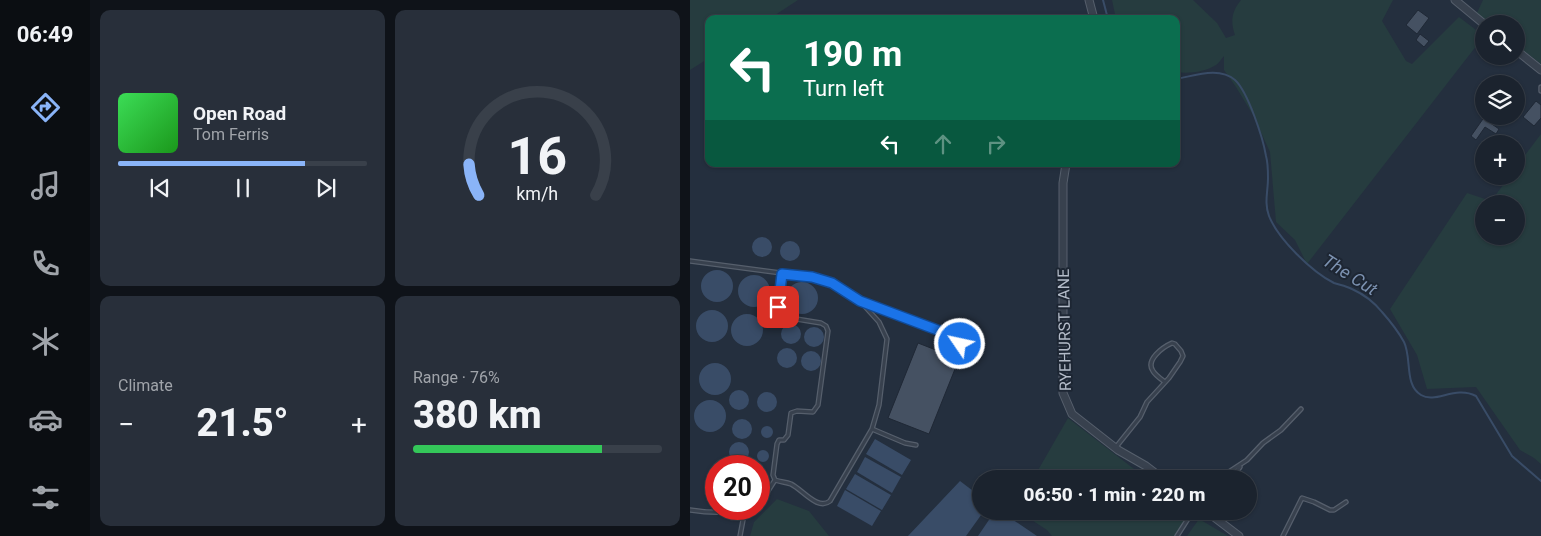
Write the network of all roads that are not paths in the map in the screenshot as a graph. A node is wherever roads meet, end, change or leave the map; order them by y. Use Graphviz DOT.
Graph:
graph roads {
  1 [pos="1089,0"];
  2 [pos="1455,0"];
  3 [pos="1093,15"];
  4 [pos="1475,17"];
  5 [pos="1525,57"];
  6 [pos="1541,70"];
  7 [pos="1541,87"];
  8 [pos="1541,91"];
  9 [pos="1066,167"];
  10 [pos="690,261"];
  11 [pos="782,274"];
  12 [pos="860,301"];
  13 [pos="958,350"];
  14 [pos="1165,382"];
  15 [pos="1301,409"];
  16 [pos="872,429"];
  17 [pos="916,445"];
  18 [pos="1116,448"];
  19 [pos="1244,463"];
  20 [pos="1149,470"];
  21 [pos="1233,470"];
  22 [pos="1238,470"];
  23 [pos="775,480"];
  24 [pos="770,487"];
  25 [pos="1346,502"];
  26 [pos="690,510"];
  27 [pos="705,512"];
  28 [pos="744,520"];
  29 [pos="1187,520"];
  30 [pos="1218,520"];
  31 [pos="740,536"];
  32 [pos="1177,536"];
  33 [pos="1239,536"];
  34 [pos="1283,536"];
  1 -- 3 [label="street"];
  2 -- 4 [label="street"];
  5 -- 6 [label="street"];
  7 -- 8 [label="lane"];
  9 -- 18 [label="street, RYEHURST LANE"];
  10 -- 11 [label="lane"];
  11 -- 12 [label="lane"];
  11 -- 23 [label="lane"];
  12 -- 13 [label="lane"];
  12 -- 16 [label="lane"];
  14 -- 14 [label="lane"];
  14 -- 18 [label="lane"];
  15 -- 19 [label="lane"];
  16 -- 17 [label="lane"];
  16 -- 23 [label="lane"];
  18 -- 20 [label="street, RYEHURST LANE"];
  19 -- 21 [label="lane"];
  19 -- 22 [label="lane"];
  23 -- 24 [label="lane"];
  25 -- 34 [label="lane"];
  26 -- 27 [label="lane"];
  28 -- 31 [label="lane"];
  29 -- 32 [label="lane"];
  30 -- 33 [label="street"];
}
